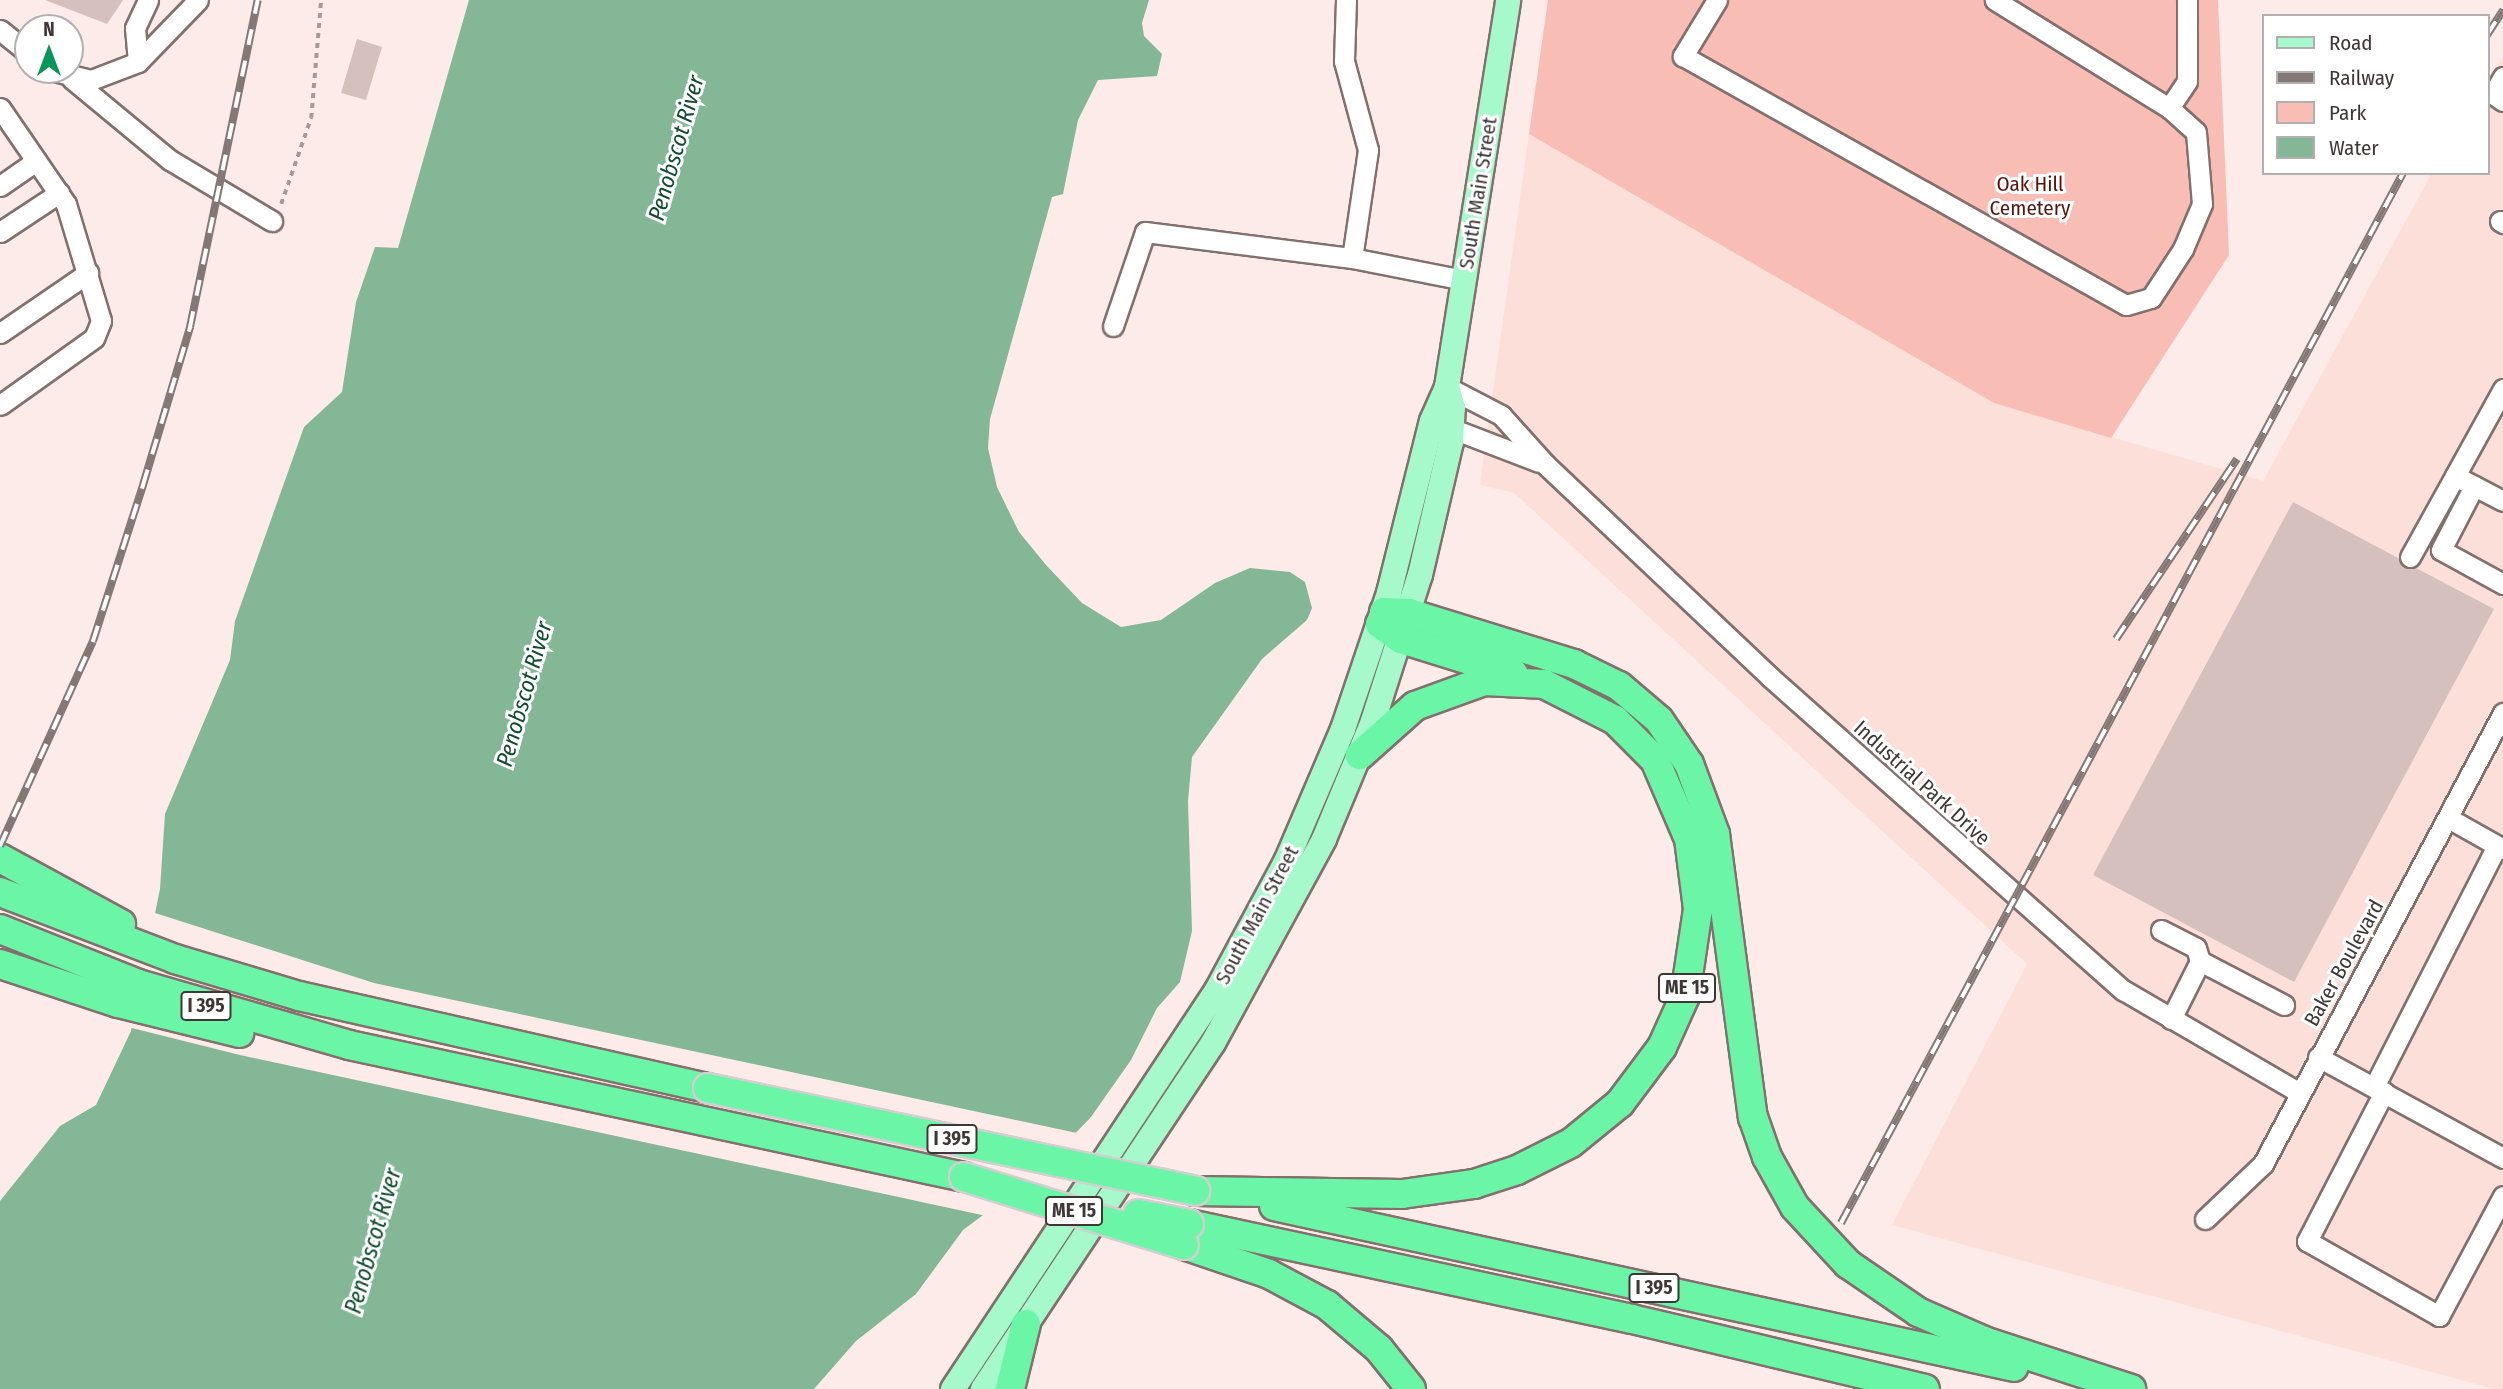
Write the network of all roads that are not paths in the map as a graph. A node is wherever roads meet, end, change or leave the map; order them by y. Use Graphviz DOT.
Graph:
graph roads {
  1 [pos="148,0"];
  2 [pos="198,0"];
  3 [pos="1346,0"];
  4 [pos="1508,0"];
  5 [pos="1717,0"];
  6 [pos="1995,0"];
  7 [pos="2178,0"];
  8 [pos="2187,0"];
  9 [pos="2188,28"];
  10 [pos="0,30"];
  11 [pos="14,42"];
  12 [pos="138,62"];
  13 [pos="2503,77"];
  14 [pos="84,78"];
  15 [pos="78,84"];
  16 [pos="2503,101"];
  17 [pos="0,108"];
  18 [pos="2169,108"];
  19 [pos="36,161"];
  20 [pos="0,187"];
  21 [pos="60,193"];
  22 [pos="272,221"];
  23 [pos="0,232"];
  24 [pos="1352,258"];
  25 [pos="88,273"];
  26 [pos="1464,280"];
  27 [pos="1113,326"];
  28 [pos="0,333"];
  29 [pos="1447,387"];
  30 [pos="2503,389"];
  31 [pos="0,405"];
  32 [pos="1442,425"];
  33 [pos="1546,465"];
  34 [pos="2455,476"];
  35 [pos="2474,486"];
  36 [pos="2503,501"];
  37 [pos="2410,557"];
  38 [pos="2503,584"];
  39 [pos="1393,622"];
  40 [pos="1544,684"];
  41 [pos="2501,723"];
  42 [pos="1360,755"];
  43 [pos="2448,818"];
  44 [pos="2500,847"];
  45 [pos="0,858"];
  46 [pos="0,892"];
  47 [pos="0,929"];
  48 [pos="2161,930"];
  49 [pos="2200,961"];
  50 [pos="0,964"];
  51 [pos="231,977"];
  52 [pos="2284,1005"];
  53 [pos="2171,1019"];
  54 [pos="2318,1056"];
  55 [pos="419,1062"];
  56 [pos="2380,1089"];
  57 [pos="2298,1092"];
  58 [pos="2503,1158"];
  59 [pos="964,1177"];
  60 [pos="1195,1191"];
  61 [pos="2503,1196"];
  62 [pos="2206,1219"];
  63 [pos="1187,1235"];
  64 [pos="1026,1324"];
  65 [pos="953,1389"];
  66 [pos="983,1389"];
  67 [pos="1010,1389"];
  68 [pos="1411,1389"];
  69 [pos="1925,1389"];
  70 [pos="2111,1389"];
  71 [pos="2131,1389"];
  1 -- 12 [label="street"];
  2 -- 12 [label="street"];
  3 -- 24 [label="street"];
  4 -- 26 [label="main road, South Main Street"];
  5 -- 18 [label="street"];
  6 -- 18 [label="street"];
  7 -- 9 [label="street"];
  8 -- 9 [label="street"];
  9 -- 18 [label="street"];
  10 -- 11 [label="street"];
  12 -- 14 [label="street"];
  13 -- 16 [label="street"];
  15 -- 22 [label="street"];
  17 -- 19 [label="street"];
  19 -- 20 [label="street"];
  19 -- 21 [label="street"];
  21 -- 23 [label="street"];
  21 -- 25 [label="street"];
  24 -- 26 [label="street"];
  24 -- 27 [label="street"];
  25 -- 28 [label="street"];
  25 -- 31 [label="street"];
  26 -- 29 [label="main road, South Main Street"];
  29 -- 32 [label="main road, South Main Street"];
  29 -- 33 [label="street, Industrial Park Drive"];
  30 -- 34 [label="street"];
  32 -- 33 [label="street, Industrial Park Drive"];
  32 -- 39 [label="main road, South Main Street"];
  33 -- 53 [label="street, Industrial Park Drive"];
  34 -- 35 [label="street"];
  34 -- 37 [label="street"];
  35 -- 36 [label="street"];
  35 -- 38 [label="street"];
  39 -- 40 [label="highway"];
  39 -- 42 [label="main road, South Main Street"];
  39 -- 65 [label="main road, South Main Street"];
  39 -- 71 [label="highway"];
  40 -- 42 [label="highway, ME 15"];
  40 -- 60 [label="highway, ME 15"];
  41 -- 43 [label="street, Baker Boulevard"];
  42 -- 64 [label="main road, South Main Street / ME 15"];
  43 -- 44 [label="street"];
  43 -- 54 [label="street, Baker Boulevard"];
  44 -- 56 [label="street"];
  45 -- 51 [label="highway"];
  46 -- 51 [label="highway, I 395"];
  47 -- 55 [label="highway, I 395"];
  48 -- 49 [label="street"];
  49 -- 52 [label="street"];
  49 -- 53 [label="street"];
  50 -- 55 [label="highway"];
  51 -- 60 [label="highway, I 395, bridge"];
  53 -- 57 [label="street, Industrial Park Drive"];
  54 -- 56 [label="street"];
  54 -- 57 [label="street, Baker Boulevard"];
  55 -- 59 [label="highway, I 395"];
  56 -- 58 [label="street"];
  56 -- 61 [label="street"];
  57 -- 62 [label="street, Baker Boulevard"];
  59 -- 63 [label="highway, ME 15, bridge"];
  60 -- 70 [label="highway, I 395"];
  63 -- 68 [label="highway, ME 15"];
  63 -- 69 [label="highway, I 395"];
  64 -- 66 [label="main road, South Main Street / ME 15"];
  64 -- 67 [label="highway"];
}
